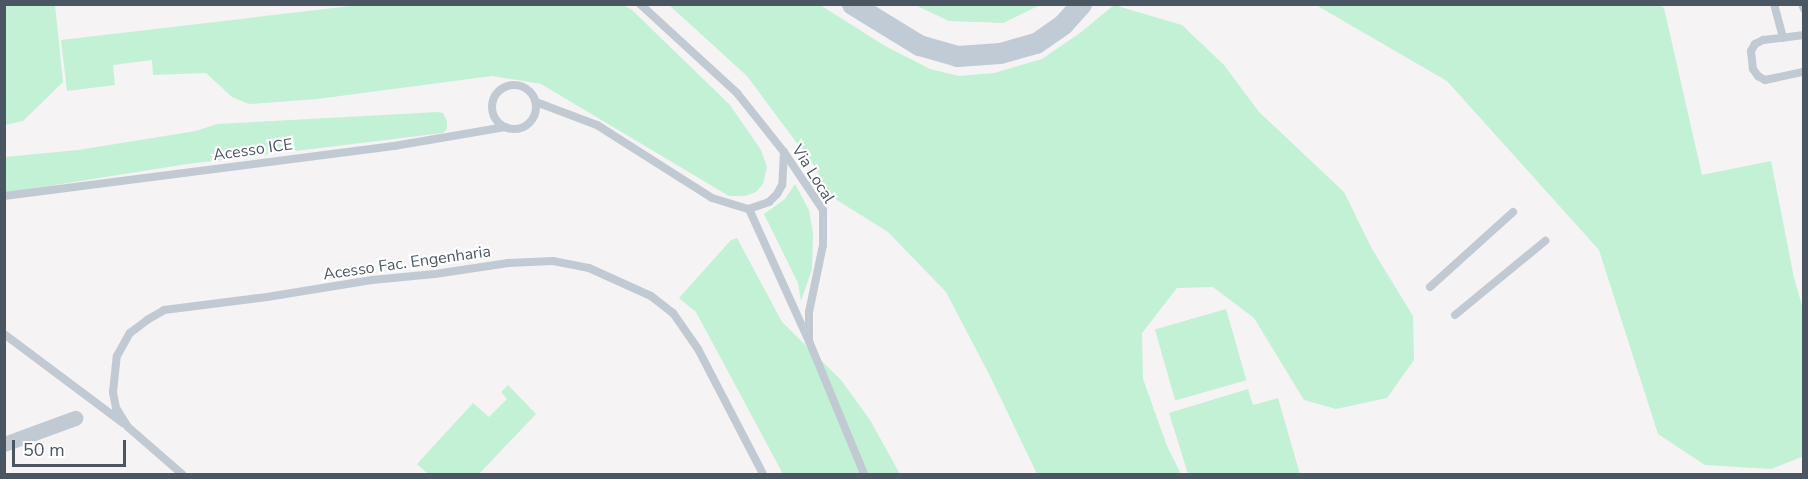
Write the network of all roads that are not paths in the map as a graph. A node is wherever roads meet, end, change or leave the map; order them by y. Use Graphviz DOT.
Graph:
graph roads {
  1 [pos="640,4"];
  2 [pos="852,4"];
  3 [pos="1081,4"];
  4 [pos="1774,4"];
  5 [pos="1802,4"];
  6 [pos="1803,9"];
  7 [pos="1803,35"];
  8 [pos="1783,38"];
  9 [pos="1803,72"];
  10 [pos="536,102"];
  11 [pos="505,126"];
  12 [pos="784,152"];
  13 [pos="4,196"];
  14 [pos="749,209"];
  15 [pos="1513,212"];
  16 [pos="1545,241"];
  17 [pos="1430,287"];
  18 [pos="1455,315"];
  19 [pos="4,334"];
  20 [pos="809,340"];
  21 [pos="75,418"];
  22 [pos="128,427"];
  23 [pos="4,444"];
  24 [pos="182,474"];
  25 [pos="763,474"];
  26 [pos="864,474"];
  1 -- 12 [label="lane, Via Local"];
  2 -- 3 [label="main road"];
  4 -- 8 [label="lane"];
  5 -- 6 [label="lane"];
  7 -- 8 [label="lane"];
  8 -- 9 [label="lane"];
  10 -- 11 [label="lane"];
  10 -- 11 [label="lane"];
  10 -- 14 [label="lane"];
  11 -- 13 [label="lane, Acesso ICE"];
  12 -- 14 [label="lane"];
  12 -- 20 [label="lane, Via Local"];
  14 -- 20 [label="lane"];
  15 -- 17 [label="lane"];
  16 -- 18 [label="lane"];
  19 -- 22 [label="lane"];
  20 -- 26 [label="lane, Via Local"];
  21 -- 23 [label="street"];
  22 -- 24 [label="lane, Acesso Fac. Engenharia"];
  22 -- 25 [label="lane, Acesso Fac. Engenharia"];
}
